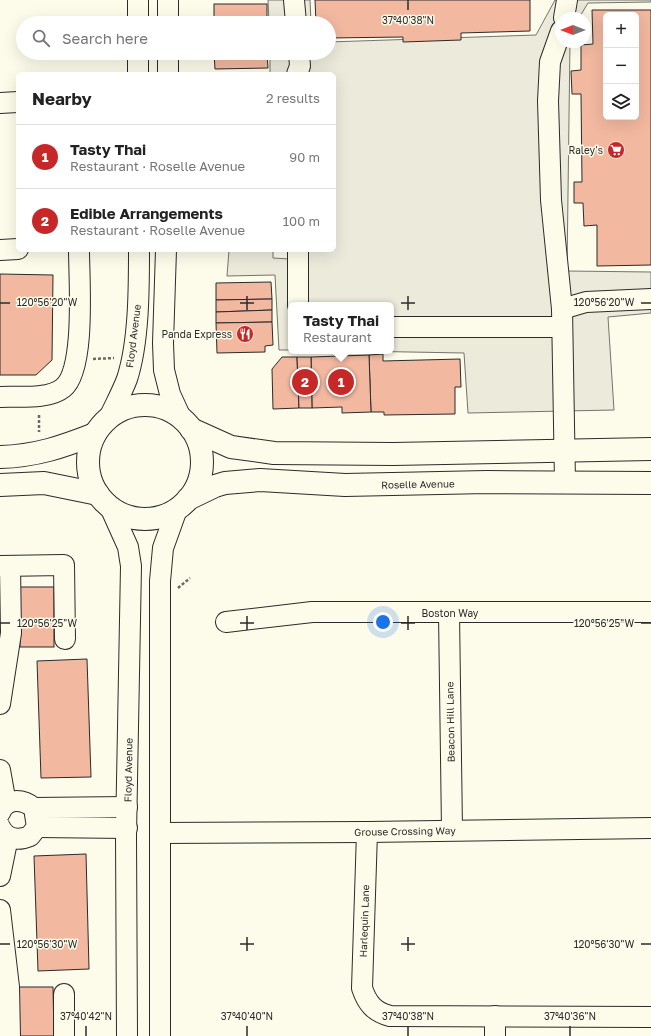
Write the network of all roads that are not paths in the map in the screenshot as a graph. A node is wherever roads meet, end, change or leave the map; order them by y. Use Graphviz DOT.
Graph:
graph roads {
  1 [pos="138,0"];
  2 [pos="168,0"];
  3 [pos="294,0"];
  4 [pos="567,0"];
  5 [pos="565,12"];
  6 [pos="138,16"];
  7 [pos="168,16"];
  8 [pos="295,16"];
  9 [pos="555,48"];
  10 [pos="138,60"];
  11 [pos="168,60"];
  12 [pos="300,60"];
  13 [pos="138,72"];
  14 [pos="168,72"];
  15 [pos="298,72"];
  16 [pos="16,102"];
  17 [pos="0,103"];
  18 [pos="16,249"];
  19 [pos="0,250"];
  20 [pos="79,252"];
  21 [pos="139,252"];
  22 [pos="166,252"];
  23 [pos="298,252"];
  24 [pos="651,299"];
  25 [pos="298,302"];
  26 [pos="562,318"];
  27 [pos="394,327"];
  28 [pos="0,397"];
  29 [pos="186,424"];
  30 [pos="102,426"];
  31 [pos="651,449"];
  32 [pos="564,451"];
  33 [pos="0,457"];
  34 [pos="565,482"];
  35 [pos="651,483"];
  36 [pos="0,485"];
  37 [pos="104,501"];
  38 [pos="183,504"];
  39 [pos="5,566"];
  40 [pos="651,612"];
  41 [pos="449,613"];
  42 [pos="226,622"];
  43 [pos="65,639"];
  44 [pos="0,704"];
  45 [pos="0,770"];
  46 [pos="127,807"];
  47 [pos="3,808"];
  48 [pos="35,817"];
  49 [pos="127,828"];
  50 [pos="651,828"];
  51 [pos="452,830"];
  52 [pos="4,832"];
  53 [pos="367,832"];
  54 [pos="160,833"];
  55 [pos="0,876"];
  56 [pos="0,910"];
  57 [pos="64,994"];
  58 [pos="495,1016"];
  59 [pos="651,1017"];
  60 [pos="10,1036"];
  61 [pos="64,1036"];
  62 [pos="126,1036"];
  63 [pos="160,1036"];
  64 [pos="495,1036"];
  1 -- 6 [label="street"];
  2 -- 7 [label="street"];
  3 -- 8 [label="street"];
  4 -- 5 [label="street"];
  9 -- 26 [label="street"];
  10 -- 13 [label="street"];
  11 -- 14 [label="street"];
  12 -- 15 [label="street"];
  16 -- 17 [label="street"];
  18 -- 19 [label="street"];
  20 -- 28 [label="street"];
  21 -- 30 [label="street, Floyd Avenue"];
  22 -- 29 [label="street"];
  23 -- 25 [label="street"];
  24 -- 26 [label="street"];
  26 -- 27 [label="street"];
  26 -- 32 [label="street"];
  29 -- 30 [label="main road"];
  29 -- 32 [label="main road"];
  29 -- 38 [label="main road"];
  30 -- 33 [label="main road"];
  30 -- 37 [label="main road"];
  31 -- 32 [label="main road"];
  32 -- 34 [label="street"];
  34 -- 35 [label="main road, Roselle Avenue"];
  34 -- 38 [label="main road, Roselle Avenue"];
  36 -- 37 [label="main road"];
  37 -- 38 [label="main road"];
  37 -- 46 [label="street, Floyd Avenue"];
  38 -- 54 [label="street"];
  39 -- 43 [label="street"];
  39 -- 44 [label="street"];
  40 -- 41 [label="street, Boston Way"];
  41 -- 42 [label="street, Boston Way"];
  41 -- 51 [label="street, Beacon Hill Lane"];
  45 -- 47 [label="street"];
  46 -- 48 [label="street"];
  46 -- 49 [label="street, Floyd Avenue"];
  47 -- 48 [label="street"];
  48 -- 49 [label="street"];
  48 -- 52 [label="street"];
  49 -- 62 [label="street, Floyd Avenue"];
  50 -- 51 [label="street, Grouse Crossing Way"];
  51 -- 53 [label="street, Grouse Crossing Way"];
  52 -- 55 [label="street"];
  53 -- 54 [label="street, Grouse Crossing Way"];
  53 -- 58 [label="street, Harlequin Lane"];
  54 -- 63 [label="street"];
  56 -- 60 [label="street"];
  57 -- 61 [label="street"];
  58 -- 59 [label="street"];
  58 -- 64 [label="street"];
}
